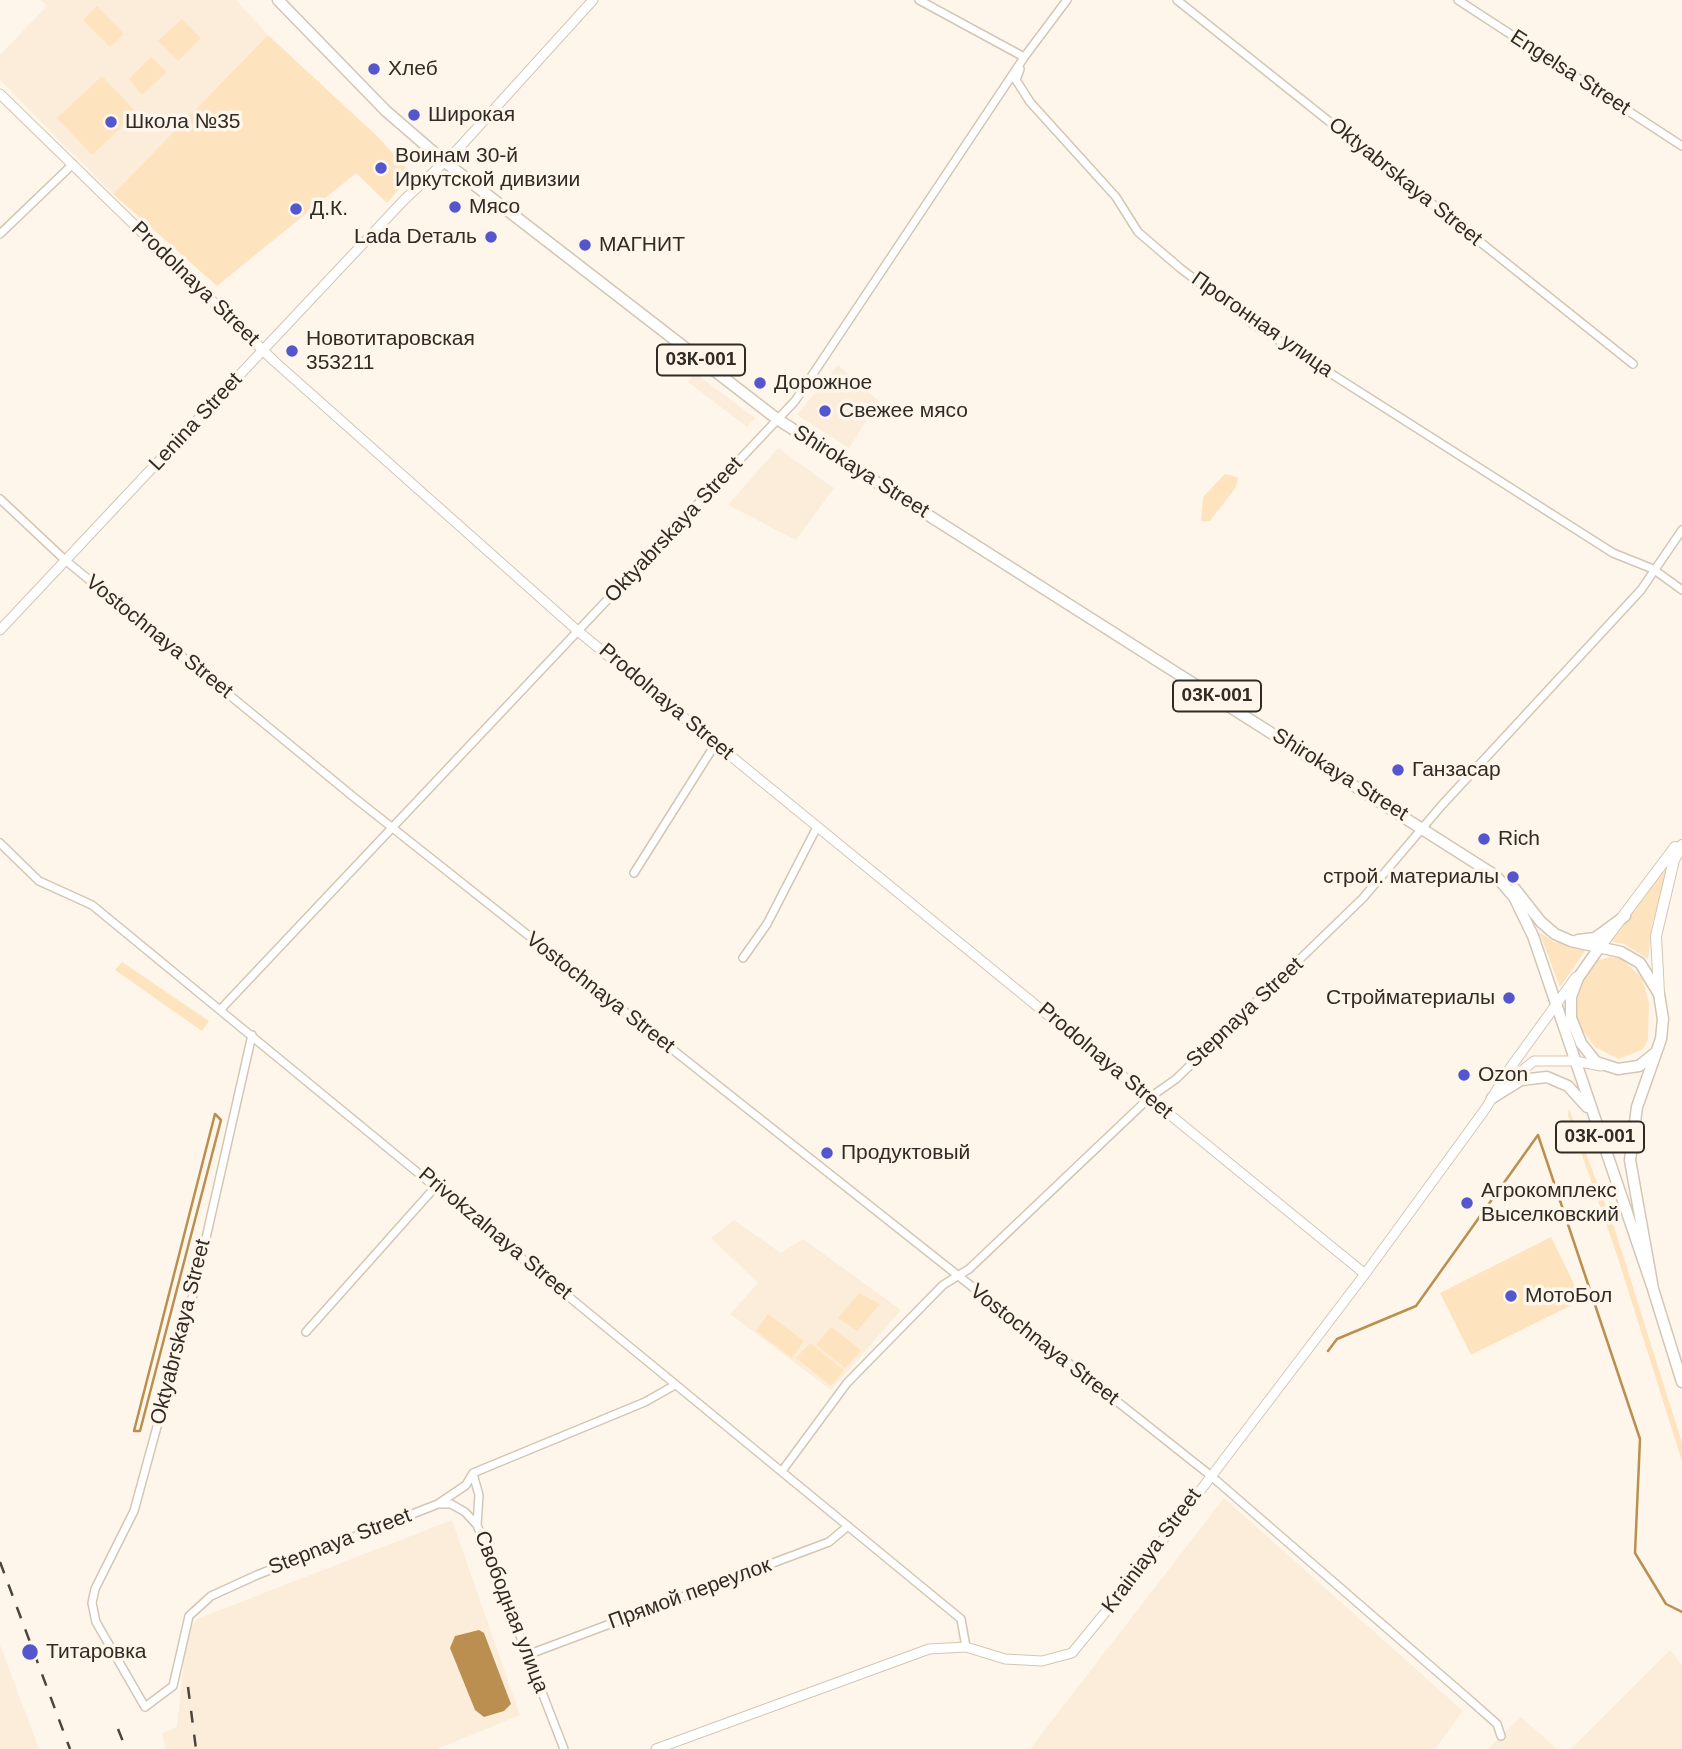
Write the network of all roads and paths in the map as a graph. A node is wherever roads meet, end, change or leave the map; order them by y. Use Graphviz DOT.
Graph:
graph roads {
  1 [pos="278,0"];
  2 [pos="593,0"];
  3 [pos="919,0"];
  4 [pos="1067,0"];
  5 [pos="1177,0"];
  6 [pos="1458,0"];
  7 [pos="1025,56"];
  8 [pos="0,93"];
  9 [pos="1682,146"];
  10 [pos="445,162"];
  11 [pos="73,164"];
  12 [pos="0,234"];
  13 [pos="263,351"];
  14 [pos="1633,364"];
  15 [pos="777,419"];
  16 [pos="0,499"];
  17 [pos="1682,530"];
  18 [pos="65,560"];
  19 [pos="1653,569"];
  20 [pos="1682,590"];
  21 [pos="0,630"];
  22 [pos="579,632"];
  23 [pos="716,743"];
  24 [pos="817,827"];
  25 [pos="392,828"];
  26 [pos="1424,828"];
  27 [pos="1682,838"];
  28 [pos="0,843"];
  29 [pos="1682,845"];
  30 [pos="634,873"];
  31 [pos="1496,876"];
  32 [pos="1625,916"];
  33 [pos="1572,941"];
  34 [pos="1599,948"];
  35 [pos="743,958"];
  36 [pos="1588,962"];
  37 [pos="1659,994"];
  38 [pos="1556,1002"];
  39 [pos="220,1010"];
  40 [pos="1563,1024"];
  41 [pos="252,1035"];
  42 [pos="1581,1043"];
  43 [pos="1658,1048"];
  44 [pos="1575,1061"];
  45 [pos="1618,1069"];
  46 [pos="1149,1098"];
  47 [pos="1492,1098"];
  48 [pos="1592,1115"];
  49 [pos="437,1185"];
  50 [pos="1365,1274"];
  51 [pos="957,1277"];
  52 [pos="1653,1289"];
  53 [pos="306,1332"];
  54 [pos="1682,1382"];
  55 [pos="675,1385"];
  56 [pos="782,1471"];
  57 [pos="473,1473"];
  58 [pos="1210,1475"];
  59 [pos="438,1504"];
  60 [pos="477,1525"];
  61 [pos="848,1525"];
  62 [pos="96,1622"];
  63 [pos="966,1647"];
  64 [pos="527,1655"];
  65 [pos="1501,1736"];
  66 [pos="670,1746"];
  67 [pos="564,1749"];
  68 [pos="656,1749"];
  1 -- 10 [label="main road, Shirokaya Street / 03К-001"];
  2 -- 10 [label="street, Lenina Street"];
  3 -- 7 [label="street"];
  4 -- 7 [label="street, Oktyabrskaya Street"];
  5 -- 14 [label="street, Oktyabrskaya Street"];
  6 -- 9 [label="street, Engelsa Street"];
  7 -- 15 [label="street, Oktyabrskaya Street"];
  7 -- 19 [label="street, Прогонная улица"];
  8 -- 11 [label="street, Prodolnaya Street"];
  10 -- 13 [label="street, Lenina Street"];
  10 -- 15 [label="main road, Shirokaya Street / 03К-001"];
  11 -- 12 [label="street"];
  11 -- 13 [label="street, Prodolnaya Street"];
  13 -- 18 [label="street, Lenina Street"];
  13 -- 22 [label="street, Prodolnaya Street"];
  15 -- 22 [label="street, Oktyabrskaya Street"];
  15 -- 26 [label="main road, Shirokaya Street / 03К-001"];
  16 -- 18 [label="street, Vostochnaya Street"];
  17 -- 19 [label="street, Stepnaya Street"];
  18 -- 21 [label="street, Lenina Street"];
  18 -- 25 [label="street, Vostochnaya Street"];
  19 -- 20 [label="street, Прогонная улица"];
  19 -- 26 [label="street, Stepnaya Street"];
  22 -- 23 [label="street, Prodolnaya Street"];
  22 -- 25 [label="street, Oktyabrskaya Street"];
  23 -- 24 [label="street, Prodolnaya Street"];
  23 -- 30 [label="street"];
  24 -- 35 [label="street"];
  24 -- 46 [label="street, Prodolnaya Street"];
  25 -- 39 [label="street, Oktyabrskaya Street"];
  25 -- 51 [label="street, Vostochnaya Street"];
  26 -- 31 [label="main road, Shirokaya Street / 03К-001"];
  26 -- 46 [label="street, Stepnaya Street"];
  27 -- 32 [label="main road"];
  28 -- 39 [label="street, Privokzalnaya Street"];
  29 -- 37 [label="main road, 03К-001"];
  31 -- 33 [label="main road, 03К-001"];
  31 -- 38 [label="main road, 03К-001"];
  32 -- 33 [label="main road"];
  32 -- 34 [label="main road"];
  33 -- 34 [label="main road, 03К-001"];
  34 -- 36 [label="main road"];
  34 -- 37 [label="main road, 03К-001"];
  36 -- 38 [label="street"];
  36 -- 42 [label="main road"];
  37 -- 43 [label="main road, 03К-001"];
  38 -- 40 [label="main road, 03К-001"];
  38 -- 47 [label="street"];
  39 -- 41 [label="street, Privokzalnaya Street"];
  40 -- 42 [label="main road"];
  40 -- 44 [label="main road, 03К-001"];
  41 -- 49 [label="street, Privokzalnaya Street"];
  41 -- 62 [label="street, Oktyabrskaya Street"];
  42 -- 45 [label="main road"];
  43 -- 45 [label="main road"];
  43 -- 52 [label="main road, 03К-001"];
  44 -- 45 [label="street"];
  44 -- 47 [label="street"];
  44 -- 48 [label="main road, 03К-001"];
  46 -- 50 [label="street, Prodolnaya Street"];
  46 -- 51 [label="street, Stepnaya Street"];
  47 -- 48 [label="main road, 03К-001"];
  47 -- 50 [label="street, Krainiaya Street"];
  48 -- 52 [label="main road, 03К-001"];
  49 -- 53 [label="street"];
  49 -- 55 [label="street, Privokzalnaya Street"];
  50 -- 58 [label="street, Krainiaya Street"];
  51 -- 56 [label="street, Stepnaya Street"];
  51 -- 58 [label="street, Vostochnaya Street"];
  52 -- 54 [label="main road, 03К-001"];
  55 -- 56 [label="street, Privokzalnaya Street"];
  55 -- 57 [label="street, Stepnaya Street"];
  56 -- 61 [label="street, Privokzalnaya Street"];
  57 -- 59 [label="street, Stepnaya Street"];
  57 -- 60 [label="street, Свободная улица"];
  58 -- 63 [label="street, Krainiaya Street"];
  58 -- 65 [label="street, Vostochnaya Street"];
  59 -- 60 [label="street"];
  59 -- 62 [label="street, Stepnaya Street"];
  60 -- 64 [label="street, Свободная улица"];
  61 -- 63 [label="street, Privokzalnaya Street"];
  61 -- 64 [label="street, Прямой переулок"];
  63 -- 66 [label="street, Krainiaya Street"];
  64 -- 67 [label="street, Свободная улица"];
  66 -- 68 [label="street, Krainiaya Street"];
}
